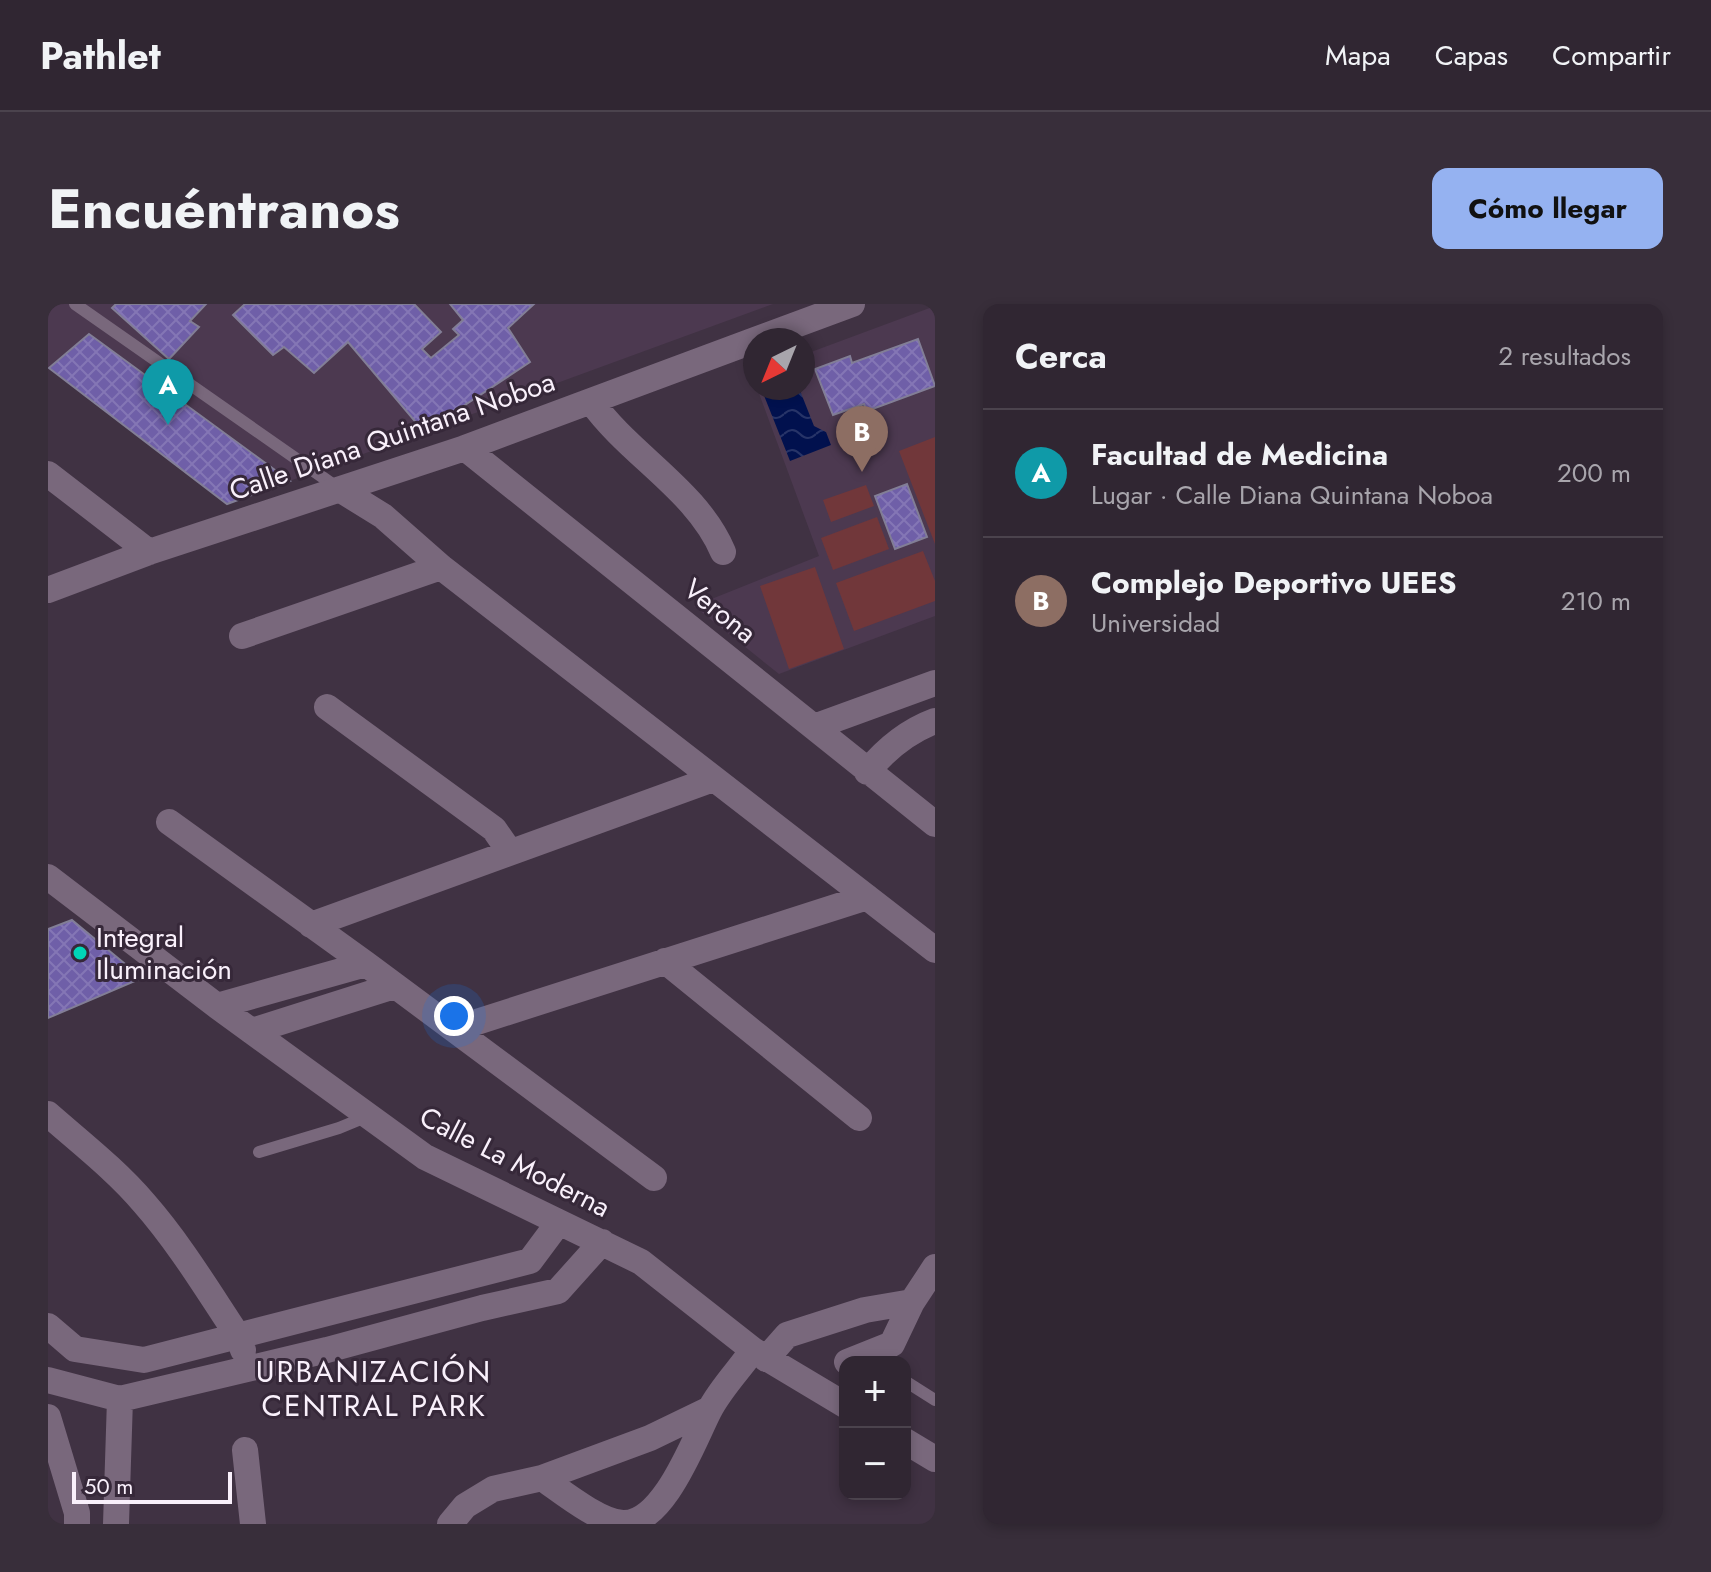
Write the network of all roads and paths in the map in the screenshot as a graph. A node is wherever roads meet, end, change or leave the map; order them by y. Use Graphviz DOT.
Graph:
graph roads {
  1 [pos="75,304"];
  2 [pos="852,304"];
  3 [pos="787,328"];
  4 [pos="743,344"];
  5 [pos="591,401"];
  6 [pos="465,448"];
  7 [pos="48,474"];
  8 [pos="341,490"];
  9 [pos="149,552"];
  10 [pos="723,552"];
  11 [pos="441,567"];
  12 [pos="48,590"];
  13 [pos="242,636"];
  14 [pos="935,683"];
  15 [pos="327,707"];
  16 [pos="935,721"];
  17 [pos="814,727"];
  18 [pos="867,772"];
  19 [pos="713,779"];
  20 [pos="169,822"];
  21 [pos="935,824"];
  22 [pos="510,852"];
  23 [pos="48,877"];
  24 [pos="867,897"];
  25 [pos="311,925"];
  26 [pos="935,950"];
  27 [pos="665,961"];
  28 [pos="366,964"];
  29 [pos="394,986"];
  30 [pos="217,1006"];
  31 [pos="455,1029"];
  32 [pos="252,1031"];
  33 [pos="48,1114"];
  34 [pos="368,1116"];
  35 [pos="859,1118"];
  36 [pos="259,1152"];
  37 [pos="654,1178"];
  38 [pos="559,1222"];
  39 [pos="602,1242"];
  40 [pos="935,1267"];
  41 [pos="475,1276"];
  42 [pos="912,1302"];
  43 [pos="482,1308"];
  44 [pos="865,1310"];
  45 [pos="48,1326"];
  46 [pos="238,1336"];
  47 [pos="75,1349"];
  48 [pos="885,1353"];
  49 [pos="759,1355"];
  50 [pos="839,1365"];
  51 [pos="250,1368"];
  52 [pos="48,1370"];
  53 [pos="48,1380"];
  54 [pos="803,1380"];
  55 [pos="911,1385"];
  56 [pos="120,1399"];
  57 [pos="935,1400"];
  58 [pos="839,1401"];
  59 [pos="710,1409"];
  60 [pos="48,1417"];
  61 [pos="911,1445"];
  62 [pos="245,1450"];
  63 [pos="935,1459"];
  64 [pos="542,1478"];
  65 [pos="77,1524"];
  66 [pos="116,1524"];
  67 [pos="253,1524"];
  68 [pos="450,1524"];
  1 -- 8 [label="lane"];
  2 -- 3 [label="street, Calle Diana Quintana Noboa"];
  4 -- 5 [label="street, Calle Diana Quintana Noboa"];
  5 -- 6 [label="street, Calle Diana Quintana Noboa"];
  5 -- 10 [label="street"];
  6 -- 8 [label="street, Calle Diana Quintana Noboa"];
  6 -- 17 [label="street, Verona"];
  7 -- 9 [label="street"];
  8 -- 9 [label="street, Calle Diana Quintana Noboa"];
  8 -- 11 [label="street"];
  9 -- 12 [label="street, Calle Diana Quintana Noboa"];
  11 -- 13 [label="street"];
  11 -- 19 [label="street"];
  14 -- 17 [label="street"];
  15 -- 22 [label="street"];
  16 -- 18 [label="street"];
  17 -- 18 [label="street, Verona"];
  18 -- 21 [label="street, Verona"];
  19 -- 22 [label="street"];
  19 -- 24 [label="street"];
  20 -- 25 [label="street"];
  22 -- 25 [label="street"];
  23 -- 30 [label="street, Calle La Moderna"];
  24 -- 26 [label="street"];
  24 -- 27 [label="street"];
  25 -- 28 [label="street"];
  27 -- 31 [label="street"];
  27 -- 35 [label="street"];
  28 -- 29 [label="street"];
  28 -- 30 [label="street"];
  29 -- 31 [label="street"];
  29 -- 32 [label="street"];
  30 -- 32 [label="street, Calle La Moderna"];
  31 -- 37 [label="street"];
  32 -- 34 [label="street, Calle La Moderna"];
  33 -- 46 [label="street"];
  34 -- 36 [label="lane"];
  34 -- 38 [label="street, Calle La Moderna"];
  38 -- 39 [label="street, Calle La Moderna"];
  38 -- 41 [label="street"];
  39 -- 43 [label="street"];
  39 -- 49 [label="street, Calle La Moderna"];
  40 -- 42 [label="street"];
  41 -- 43 [label="street"];
  41 -- 46 [label="street"];
  42 -- 44 [label="street"];
  42 -- 48 [label="street"];
  43 -- 51 [label="street"];
  44 -- 48 [label="street"];
  44 -- 49 [label="street"];
  45 -- 47 [label="street"];
  46 -- 47 [label="street"];
  46 -- 51 [label="street"];
  47 -- 52 [label="street"];
  49 -- 54 [label="street, Calle La Moderna"];
  49 -- 59 [label="street"];
  50 -- 54 [label="street"];
  51 -- 56 [label="street"];
  53 -- 56 [label="street"];
  54 -- 58 [label="street, Calle La Moderna"];
  55 -- 57 [label="lane"];
  56 -- 66 [label="street"];
  59 -- 64 [label="street"];
  59 -- 64 [label="street"];
  60 -- 65 [label="street"];
  61 -- 63 [label="street"];
  62 -- 67 [label="street"];
  64 -- 68 [label="street"];
}
